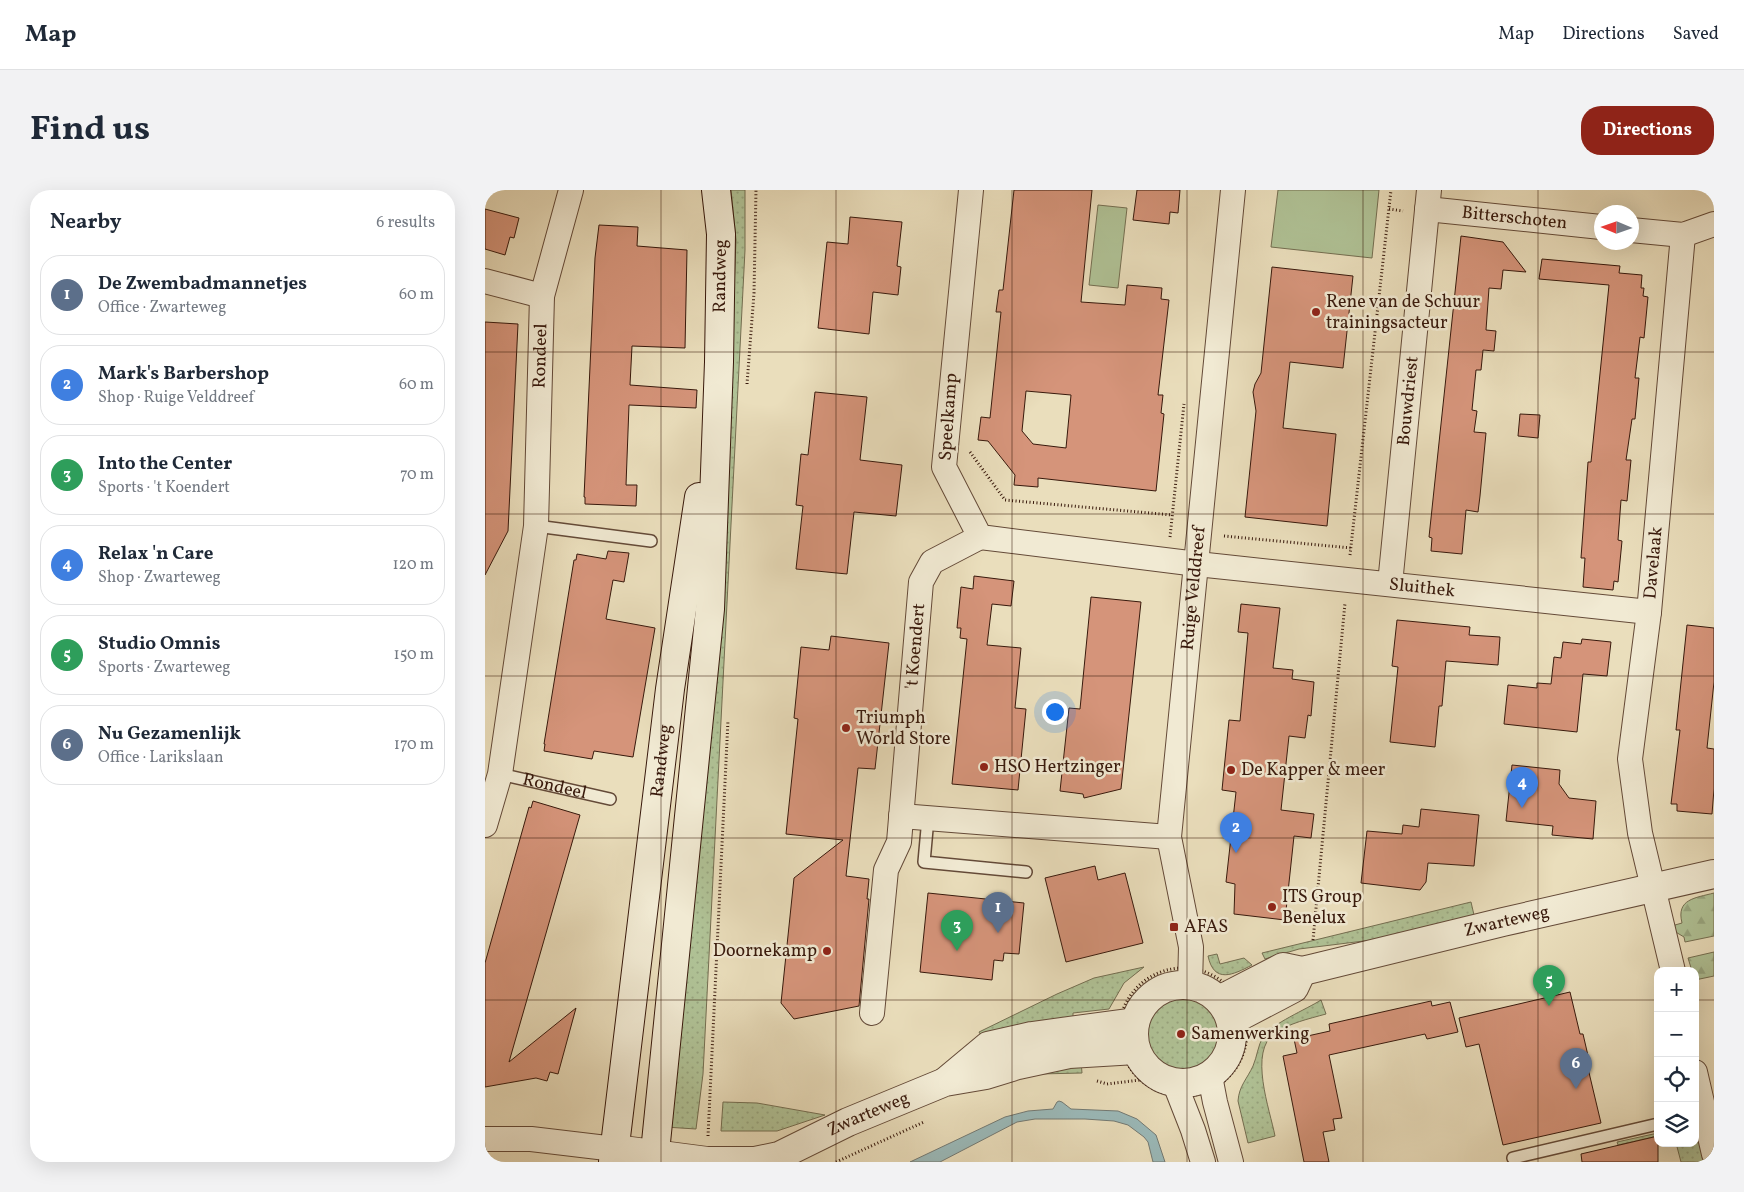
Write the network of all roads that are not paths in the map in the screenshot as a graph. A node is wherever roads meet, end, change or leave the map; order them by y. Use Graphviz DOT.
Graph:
graph roads {
  1 [pos="571,190"];
  2 [pos="716,190"];
  3 [pos="971,190"];
  4 [pos="1233,190"];
  5 [pos="1428,199"];
  6 [pos="1714,224"];
  7 [pos="1594,225"];
  8 [pos="1639,231"];
  9 [pos="1683,235"];
  10 [pos="485,281"];
  11 [pos="542,296"];
  12 [pos="719,362"];
  13 [pos="535,526"];
  14 [pos="980,537"];
  15 [pos="651,541"];
  16 [pos="1197,564"];
  17 [pos="1391,584"];
  18 [pos="1649,612"];
  19 [pos="492,772"];
  20 [pos="610,799"];
  21 [pos="901,816"];
  22 [pos="928,818"];
  23 [pos="485,825"];
  24 [pos="1169,837"];
  25 [pos="1026,872"];
  26 [pos="1714,874"];
  27 [pos="1653,889"];
  28 [pos="1672,967"];
  29 [pos="1190,977"];
  30 [pos="1225,1001"];
  31 [pos="872,1013"];
  32 [pos="1127,1023"];
  33 [pos="1128,1055"];
  34 [pos="1210,1076"];
  35 [pos="945,1082"];
  36 [pos="1175,1084"];
  37 [pos="1700,1113"];
  38 [pos="1654,1125"];
  39 [pos="485,1139"];
  40 [pos="1714,1154"];
  41 [pos="614,1155"];
  42 [pos="654,1158"];
  43 [pos="1513,1158"];
  44 [pos="1203,1162"];
  45 [pos="1231,1162"];
  1 -- 11 [label="street, Rondeel"];
  2 -- 12 [label="main road, Randweg"];
  3 -- 14 [label="street, Speelkamp"];
  4 -- 16 [label="street, Ruige Velddreef"];
  5 -- 7 [label="street, Bitterschoten"];
  5 -- 17 [label="street, Bouwdriest"];
  6 -- 9 [label="street"];
  8 -- 9 [label="street"];
  9 -- 18 [label="street, Davelaak"];
  10 -- 11 [label="street"];
  11 -- 13 [label="street, Rondeel"];
  12 -- 41 [label="main road, Randweg"];
  12 -- 42 [label="main road, Randweg"];
  13 -- 15 [label="lane"];
  13 -- 19 [label="street, Rondeel"];
  14 -- 16 [label="street"];
  14 -- 21 [label="street, 't Koendert"];
  16 -- 17 [label="street, Sluithek"];
  16 -- 24 [label="street, Ruige Velddreef"];
  17 -- 18 [label="street, Sluithek"];
  18 -- 27 [label="street, Davelaak"];
  19 -- 20 [label="lane, Rondeel"];
  19 -- 23 [label="street, Rondeel"];
  21 -- 22 [label="street"];
  21 -- 31 [label="street, 't Koendert"];
  22 -- 24 [label="street"];
  22 -- 25 [label="lane"];
  24 -- 29 [label="street, Ruige Velddreef"];
  26 -- 27 [label="main road, Zwarteweg"];
  27 -- 28 [label="street, Davelaak"];
  27 -- 30 [label="main road, Zwarteweg"];
  29 -- 30 [label="main road"];
  29 -- 32 [label="main road"];
  30 -- 34 [label="main road"];
  32 -- 33 [label="main road"];
  32 -- 35 [label="main road, Zwarteweg"];
  33 -- 35 [label="main road, Zwarteweg"];
  33 -- 36 [label="main road"];
  34 -- 36 [label="main road"];
  34 -- 45 [label="street"];
  35 -- 42 [label="main road, Zwarteweg"];
  36 -- 44 [label="street"];
  37 -- 40 [label="street"];
  38 -- 43 [label="lane"];
  39 -- 41 [label="street"];
  41 -- 42 [label="main road, Zwarteweg"];
}
